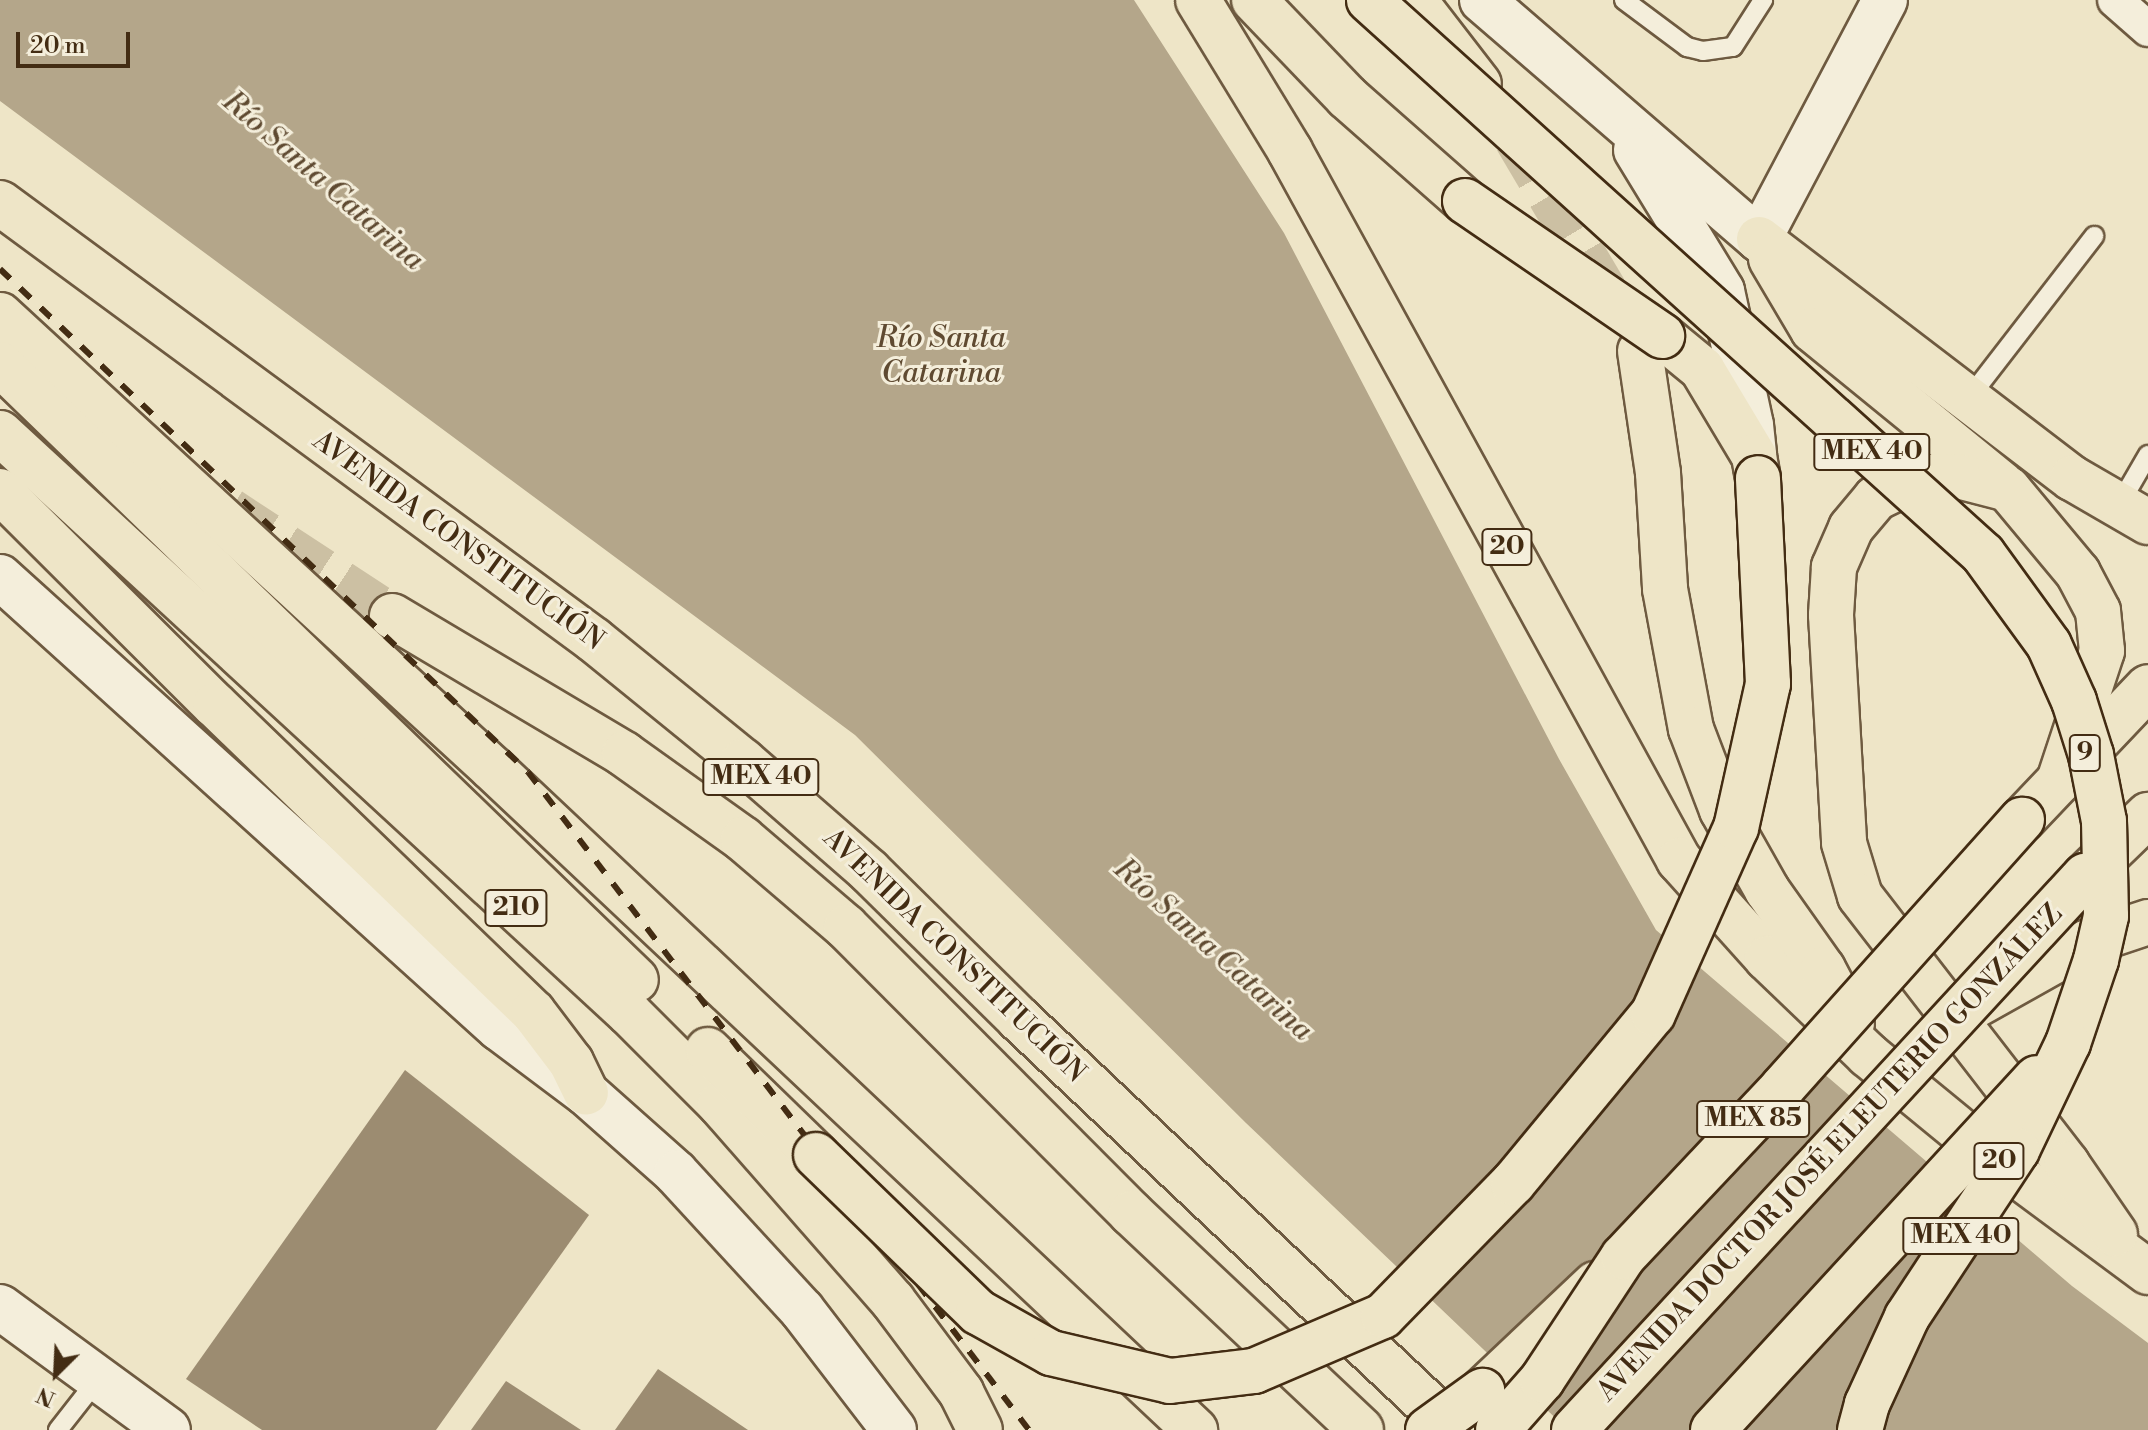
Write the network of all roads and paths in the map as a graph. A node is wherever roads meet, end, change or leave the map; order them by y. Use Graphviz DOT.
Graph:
graph roads {
  1 [pos="1198,0"];
  2 [pos="1254,0"];
  3 [pos="1369,0"];
  4 [pos="1414,0"];
  5 [pos="1482,0"];
  6 [pos="1624,0"];
  7 [pos="1763,0"];
  8 [pos="1885,0"];
  9 [pos="2115,0"];
  10 [pos="2148,29"];
  11 [pos="1498,108"];
  12 [pos="1616,116"];
  13 [pos="0,203"];
  14 [pos="2094,236"];
  15 [pos="1759,239"];
  16 [pos="0,315"];
  17 [pos="1651,343"];
  18 [pos="0,364"];
  19 [pos="1969,398"];
  20 [pos="0,433"];
  21 [pos="2148,455"];
  22 [pos="1756,467"];
  23 [pos="2008,489"];
  24 [pos="0,491"];
  25 [pos="2133,514"];
  26 [pos="0,577"];
  27 [pos="392,616"];
  28 [pos="2148,687"];
  29 [pos="2059,781"];
  30 [pos="2148,815"];
  31 [pos="2022,820"];
  32 [pos="2145,923"];
  33 [pos="846,927"];
  34 [pos="1963,1013"];
  35 [pos="1019,1019"];
  36 [pos="2068,1043"];
  37 [pos="1056,1053"];
  38 [pos="1868,1055"];
  39 [pos="586,1093"];
  40 [pos="1131,1213"];
  41 [pos="2141,1267"];
  42 [pos="1064,1304"];
  43 [pos="0,1307"];
  44 [pos="1817,1317"];
  45 [pos="98,1379"];
  46 [pos="1490,1411"];
  47 [pos="1580,1426"];
  48 [pos="58,1430"];
  49 [pos="168,1430"];
  50 [pos="894,1430"];
  51 [pos="980,1430"];
  52 [pos="1157,1430"];
  53 [pos="1195,1430"];
  54 [pos="1361,1430"];
  55 [pos="1428,1430"];
  56 [pos="1446,1430"];
  57 [pos="1455,1430"];
  58 [pos="1713,1430"];
  59 [pos="1742,1430"];
  60 [pos="1860,1430"];
  1 -- 38 [label="main road, 20"];
  2 -- 17 [label="main road, bridge"];
  3 -- 36 [label="main road, MEX 40, bridge"];
  4 -- 11 [label="main road"];
  5 -- 12 [label="street"];
  6 -- 7 [label="lane"];
  8 -- 15 [label="street"];
  9 -- 10 [label="street"];
  12 -- 15 [label="street"];
  12 -- 22 [label="street"];
  13 -- 35 [label="main road, AVENIDA CONSTITUCIÓN / MEX 40"];
  14 -- 19 [label="lane"];
  15 -- 19 [label="main road"];
  15 -- 23 [label="main road"];
  16 -- 42 [label="main road"];
  17 -- 22 [label="main road"];
  17 -- 38 [label="main road, 20"];
  18 -- 22 [label="main road, bridge"];
  19 -- 25 [label="main road"];
  20 -- 51 [label="main road, 210"];
  21 -- 25 [label="lane"];
  23 -- 29 [label="main road"];
  23 -- 41 [label="main road"];
  24 -- 39 [label="main road"];
  26 -- 39 [label="street"];
  27 -- 33 [label="main road, AVENIDA CONSTITUCIÓN / MEX 40"];
  28 -- 29 [label="main road, 9"];
  29 -- 31 [label="main road, 9"];
  30 -- 34 [label="main road, AVENIDA DOCTOR JOSÉ ELEUTERIO GONZÁLEZ / MEX 85, bridge"];
  31 -- 46 [label="main road, MEX 85, bridge"];
  32 -- 34 [label="main road, bridge"];
  33 -- 35 [label="main road"];
  33 -- 40 [label="main road, AVENIDA CONSTITUCIÓN / MEX 40"];
  34 -- 47 [label="main road, AVENIDA DOCTOR JOSÉ ELEUTERIO GONZÁLEZ / MEX 85, bridge"];
  35 -- 37 [label="main road, AVENIDA CONSTITUCIÓN / MEX 40"];
  36 -- 44 [label="main road, bridge"];
  36 -- 60 [label="main road, MEX 40, bridge"];
  37 -- 40 [label="main road"];
  37 -- 57 [label="main road, AVENIDA CONSTITUCIÓN / MEX 40"];
  38 -- 41 [label="main road, 20"];
  39 -- 50 [label="street"];
  40 -- 54 [label="main road, AVENIDA CONSTITUCIÓN / MEX 40"];
  42 -- 52 [label="main road"];
  42 -- 53 [label="main road"];
  43 -- 45 [label="street"];
  44 -- 58 [label="main road, bridge"];
  44 -- 59 [label="main road, bridge"];
  45 -- 48 [label="lane"];
  45 -- 49 [label="street"];
  46 -- 55 [label="main road, bridge"];
  46 -- 56 [label="main road, bridge"];
}
